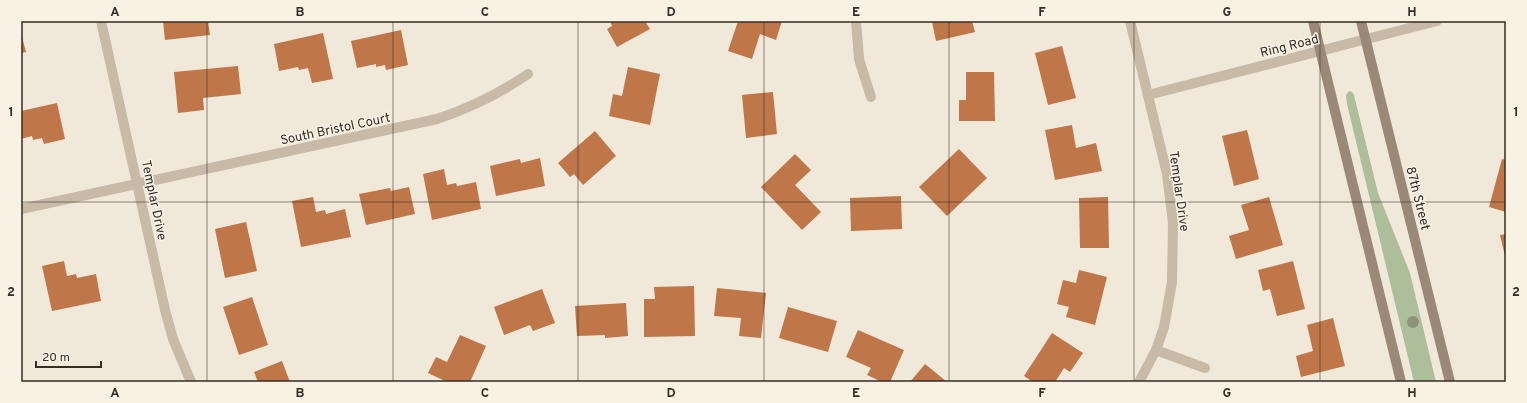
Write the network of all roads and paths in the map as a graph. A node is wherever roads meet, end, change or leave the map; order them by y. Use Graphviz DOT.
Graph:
graph roads {
  1 [pos="101,21"];
  2 [pos="856,21"];
  3 [pos="1130,21"];
  4 [pos="1313,21"];
  5 [pos="1362,21"];
  6 [pos="1437,21"];
  7 [pos="1366,39"];
  8 [pos="1320,51"];
  9 [pos="528,74"];
  10 [pos="1148,95"];
  11 [pos="871,97"];
  12 [pos="138,184"];
  13 [pos="21,209"];
  14 [pos="1156,350"];
  15 [pos="1205,368"];
  16 [pos="191,382"];
  17 [pos="1139,382"];
  18 [pos="1401,382"];
  19 [pos="1450,382"];
  1 -- 12 [label="street, Templar Drive"];
  2 -- 11 [label="street"];
  3 -- 10 [label="street, Templar Drive"];
  4 -- 8 [label="street"];
  5 -- 7 [label="street, 87th Street"];
  6 -- 7 [label="street, Ring Road"];
  7 -- 8 [label="street, Ring Road"];
  7 -- 19 [label="street, 87th Street"];
  8 -- 10 [label="street, Ring Road"];
  8 -- 18 [label="street"];
  9 -- 12 [label="street, South Bristol Court"];
  10 -- 14 [label="street, Templar Drive"];
  12 -- 13 [label="street, South Bristol Court"];
  12 -- 16 [label="street, Templar Drive"];
  14 -- 15 [label="street"];
  14 -- 17 [label="street, Templar Drive"];
}
